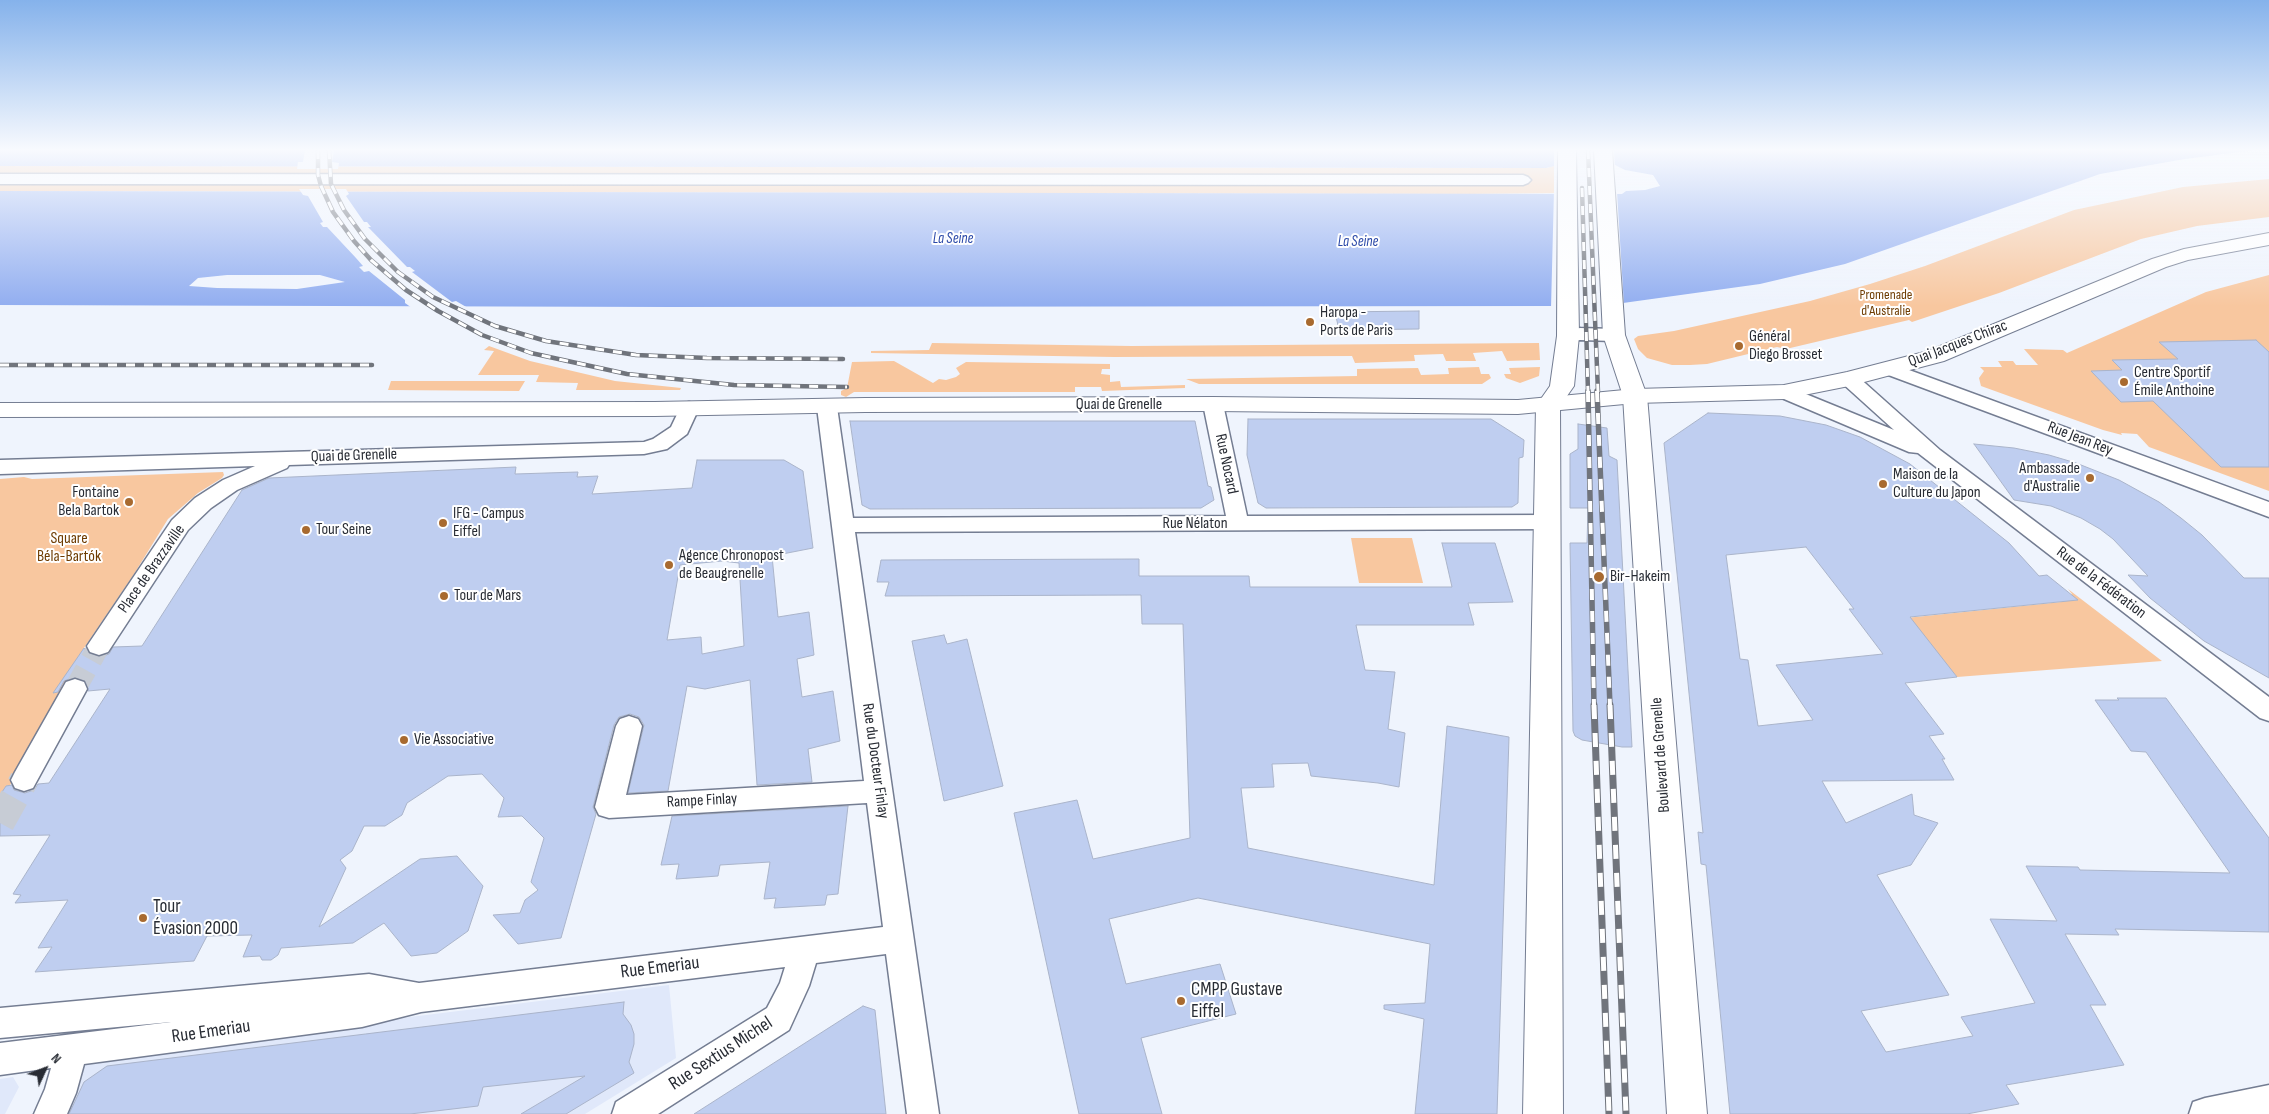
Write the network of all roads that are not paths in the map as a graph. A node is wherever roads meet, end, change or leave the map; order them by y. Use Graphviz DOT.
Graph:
graph roads {
  1 [pos="1567,202"];
  2 [pos="1606,202"];
  3 [pos="2269,238"];
  4 [pos="1614,331"];
  5 [pos="1568,336"];
  6 [pos="1890,369"];
  7 [pos="1850,379"];
  8 [pos="1784,392"];
  9 [pos="1635,396"];
  10 [pos="1213,404"];
  11 [pos="1548,406"];
  12 [pos="828,407"];
  13 [pos="690,408"];
  14 [pos="0,410"];
  15 [pos="1933,455"];
  16 [pos="292,458"];
  17 [pos="0,467"];
  18 [pos="2269,510"];
  19 [pos="1548,522"];
  20 [pos="1238,524"];
  21 [pos="843,525"];
  22 [pos="99,646"];
  23 [pos="75,689"];
  24 [pos="2269,711"];
  25 [pos="629,726"];
  26 [pos="24,780"];
  27 [pos="879,791"];
  28 [pos="899,939"];
  29 [pos="804,950"];
  30 [pos="420,996"];
  31 [pos="0,1022"];
  32 [pos="72,1051"];
  33 [pos="0,1059"];
  34 [pos="2269,1101"];
  35 [pos="50,1114"];
  36 [pos="628,1114"];
  37 [pos="923,1114"];
  38 [pos="1543,1114"];
  39 [pos="1687,1114"];
  40 [pos="2204,1114"];
  1 -- 5 [label="main road"];
  2 -- 4 [label="main road, Boulevard de Grenelle"];
  3 -- 6 [label="main road, Quai Jacques Chirac"];
  4 -- 5 [label="street"];
  4 -- 9 [label="main road, Boulevard de Grenelle"];
  5 -- 11 [label="main road"];
  6 -- 7 [label="main road, Quai Jacques Chirac"];
  6 -- 18 [label="street, Rue Jean Rey"];
  7 -- 8 [label="main road, Quai Jacques Chirac"];
  7 -- 15 [label="street, Rue de la Fédération"];
  8 -- 9 [label="main road, Quai Jacques Chirac"];
  8 -- 15 [label="street, Rue de la Fédération"];
  9 -- 11 [label="main road, Quai Jacques Chirac"];
  9 -- 39 [label="main road, Boulevard de Grenelle"];
  10 -- 11 [label="main road, Quai de Grenelle"];
  10 -- 12 [label="main road, Quai de Grenelle"];
  10 -- 20 [label="street, Rue Nocard"];
  11 -- 19 [label="main road"];
  12 -- 13 [label="main road, Quai de Grenelle"];
  12 -- 21 [label="street, Rue du Docteur Finlay"];
  13 -- 14 [label="main road, Quai de Grenelle"];
  13 -- 16 [label="street, Quai de Grenelle"];
  15 -- 24 [label="street, Rue de la Fédération"];
  16 -- 17 [label="street, Quai de Grenelle"];
  16 -- 22 [label="street, Place de Brazzaville"];
  19 -- 20 [label="street, Rue Nélaton"];
  19 -- 38 [label="main road"];
  20 -- 21 [label="street, Rue Nélaton"];
  21 -- 27 [label="street, Rue du Docteur Finlay"];
  23 -- 26 [label="street"];
  25 -- 27 [label="street, Rampe Finlay"];
  27 -- 28 [label="street, Rue du Docteur Finlay"];
  28 -- 29 [label="street, Rue Emeriau"];
  28 -- 37 [label="street, Rue du Docteur Finlay"];
  29 -- 30 [label="street, Rue Emeriau"];
  29 -- 36 [label="street, Rue Sextius Michel"];
  30 -- 31 [label="street, Rue Emeriau"];
  30 -- 32 [label="street, Rue Emeriau"];
  32 -- 33 [label="street, Rue Emeriau"];
  32 -- 35 [label="street"];
  34 -- 40 [label="street"];
}
